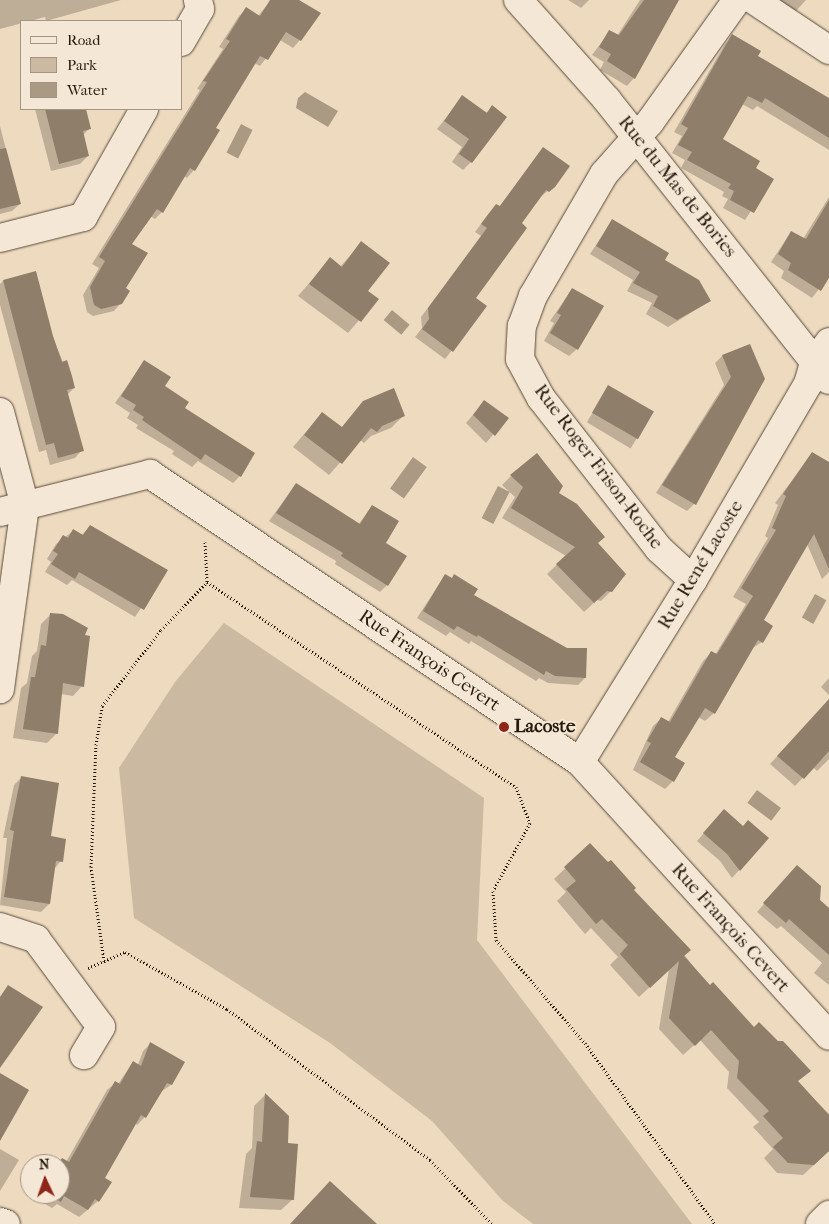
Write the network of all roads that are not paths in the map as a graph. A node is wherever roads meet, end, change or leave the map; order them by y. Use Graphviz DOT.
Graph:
graph roads {
  1 [pos="198,0"];
  2 [pos="518,0"];
  3 [pos="737,0"];
  4 [pos="754,0"];
  5 [pos="182,40"];
  6 [pos="829,50"];
  7 [pos="143,110"];
  8 [pos="636,136"];
  9 [pos="0,238"];
  10 [pos="824,362"];
  11 [pos="0,412"];
  12 [pos="13,509"];
  13 [pos="693,580"];
  14 [pos="0,689"];
  15 [pos="580,762"];
  16 [pos="0,927"];
  17 [pos="829,1036"];
  18 [pos="84,1055"];
  19 [pos="829,1215"];
  20 [pos="0,1222"];
  21 [pos="6,1224"];
  22 [pos="820,1224"];
  1 -- 5 [label="street"];
  2 -- 8 [label="street, Rue du Mas de Bories"];
  3 -- 8 [label="street, Rue Roger Frison-Roche"];
  4 -- 6 [label="street"];
  7 -- 9 [label="street"];
  8 -- 10 [label="street, Rue du Mas de Bories"];
  8 -- 13 [label="street, Rue Roger Frison-Roche"];
  10 -- 13 [label="street, Rue René Lacoste"];
  11 -- 12 [label="street"];
  12 -- 14 [label="street"];
  12 -- 15 [label="street, Rue François Cevert"];
  13 -- 15 [label="street, Rue René Lacoste"];
  15 -- 17 [label="street, Rue François Cevert"];
  16 -- 18 [label="street"];
  19 -- 22 [label="street"];
  20 -- 21 [label="street"];
}
